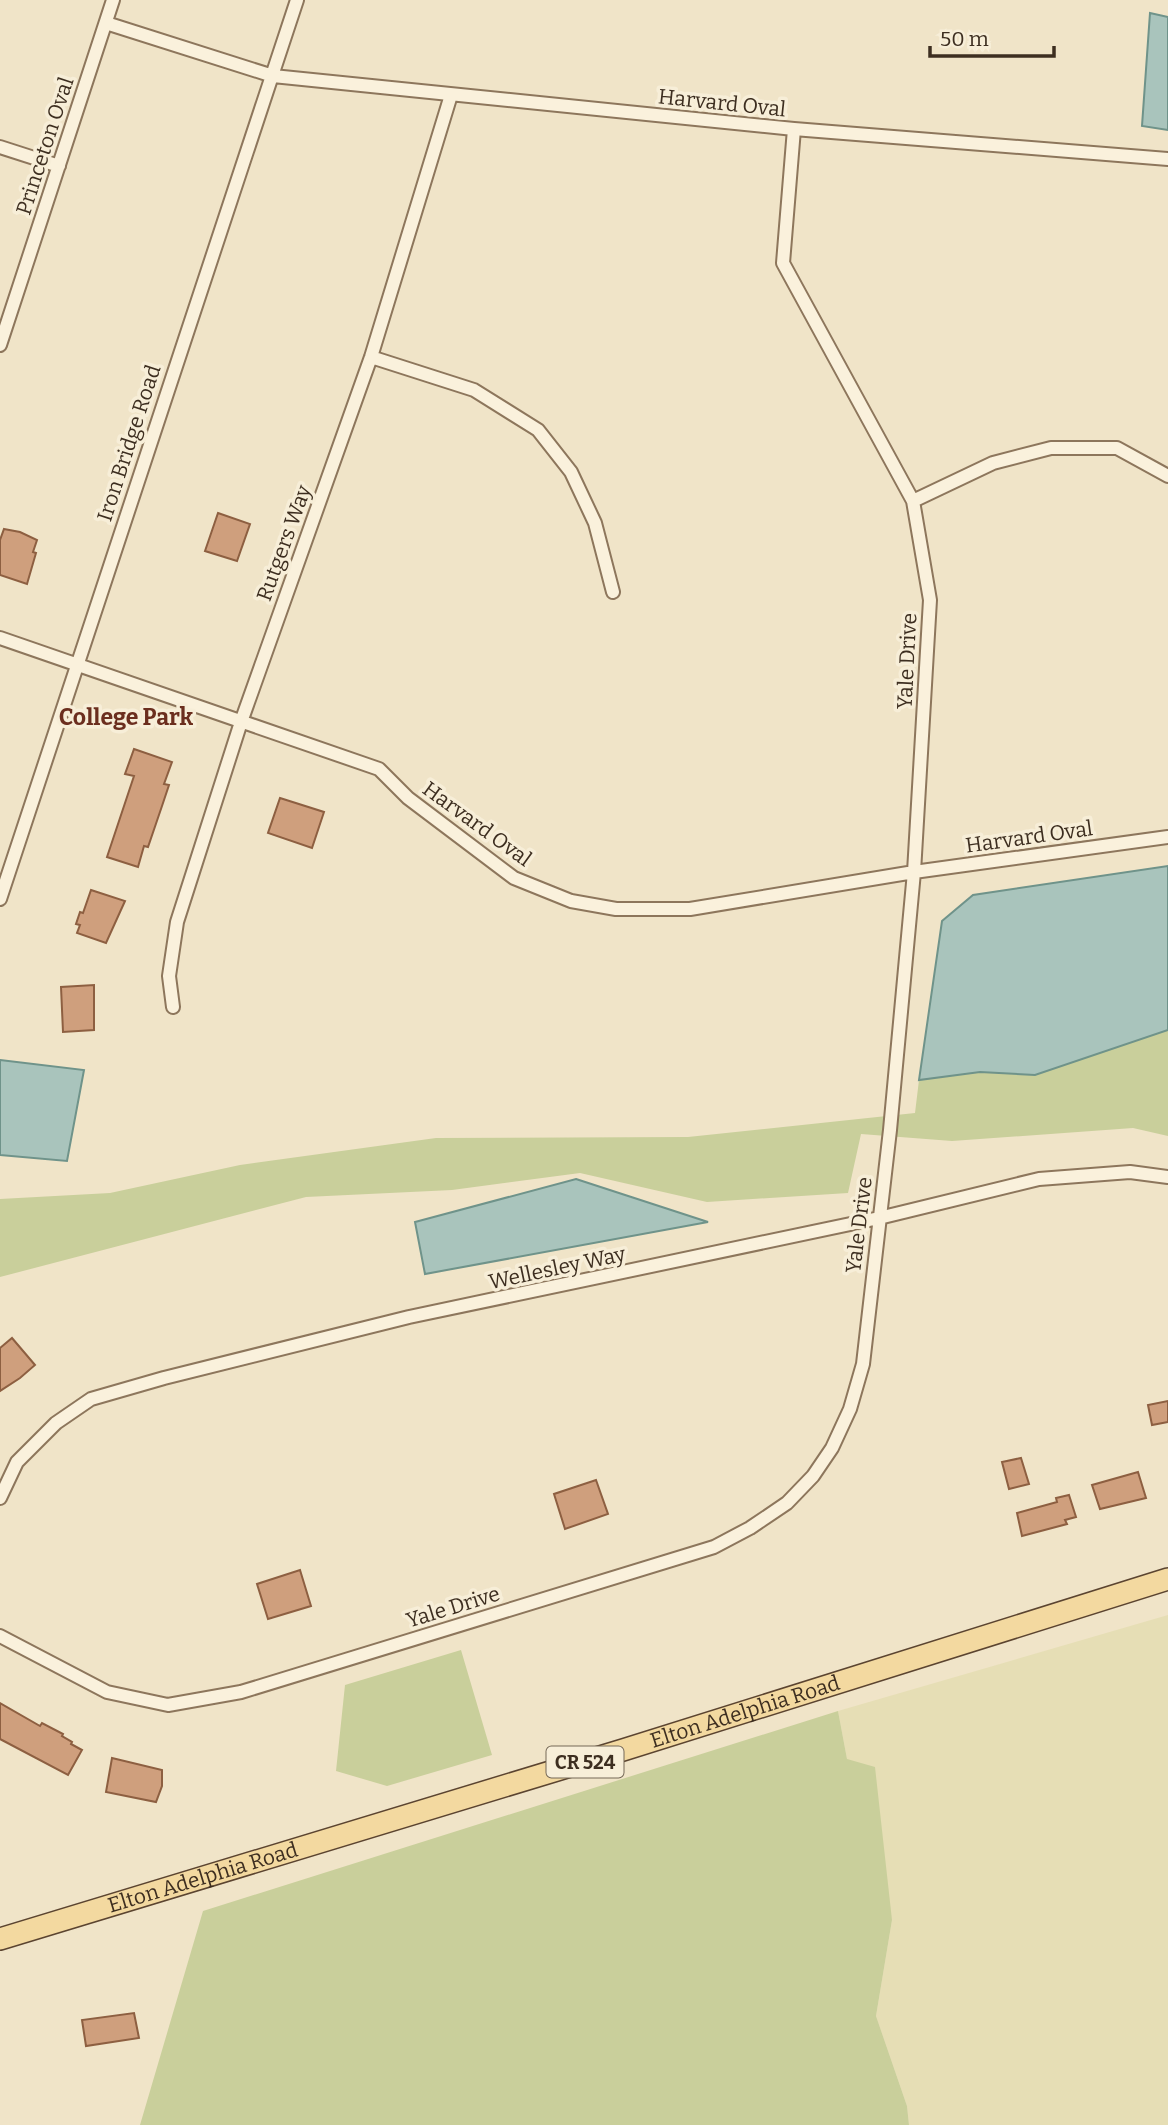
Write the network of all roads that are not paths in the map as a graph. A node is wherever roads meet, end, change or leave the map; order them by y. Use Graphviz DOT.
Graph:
graph roads {
  1 [pos="113,0"];
  2 [pos="297,0"];
  3 [pos="106,23"];
  4 [pos="272,76"];
  5 [pos="451,94"];
  6 [pos="794,130"];
  7 [pos="0,147"];
  8 [pos="1168,159"];
  9 [pos="58,166"];
  10 [pos="0,345"];
  11 [pos="372,357"];
  12 [pos="1168,476"];
  13 [pos="913,501"];
  14 [pos="613,592"];
  15 [pos="0,638"];
  16 [pos="77,664"];
  17 [pos="241,722"];
  18 [pos="1168,838"];
  19 [pos="914,872"];
  20 [pos="0,899"];
  21 [pos="173,1007"];
  22 [pos="1168,1177"];
  23 [pos="879,1218"];
  24 [pos="0,1498"];
  25 [pos="1168,1579"];
  26 [pos="0,1636"];
  27 [pos="0,1939"];
  1 -- 3 [label="street, Princeton Oval"];
  2 -- 4 [label="street, Iron Bridge Road"];
  3 -- 4 [label="street, Harvard Oval"];
  3 -- 9 [label="street, Princeton Oval"];
  4 -- 5 [label="street, Harvard Oval"];
  4 -- 16 [label="street, Iron Bridge Road"];
  5 -- 6 [label="street, Harvard Oval"];
  5 -- 11 [label="street, Rutgers Way"];
  6 -- 8 [label="street, Harvard Oval"];
  6 -- 13 [label="street, Yale Drive"];
  7 -- 9 [label="street"];
  9 -- 10 [label="street, Princeton Oval"];
  11 -- 14 [label="street"];
  11 -- 17 [label="street, Rutgers Way"];
  12 -- 13 [label="street"];
  13 -- 19 [label="street, Yale Drive"];
  15 -- 16 [label="street, Harvard Oval"];
  16 -- 17 [label="street, Harvard Oval"];
  16 -- 20 [label="street, Iron Bridge Road"];
  17 -- 19 [label="street, Harvard Oval"];
  17 -- 21 [label="street, Rutgers Way"];
  18 -- 19 [label="street, Harvard Oval"];
  19 -- 23 [label="street, Yale Drive"];
  22 -- 23 [label="street, Wellesley Way"];
  23 -- 24 [label="street, Wellesley Way"];
  23 -- 26 [label="street, Yale Drive"];
  25 -- 27 [label="main road, Elton Adelphia Road / CR 524"];
}
